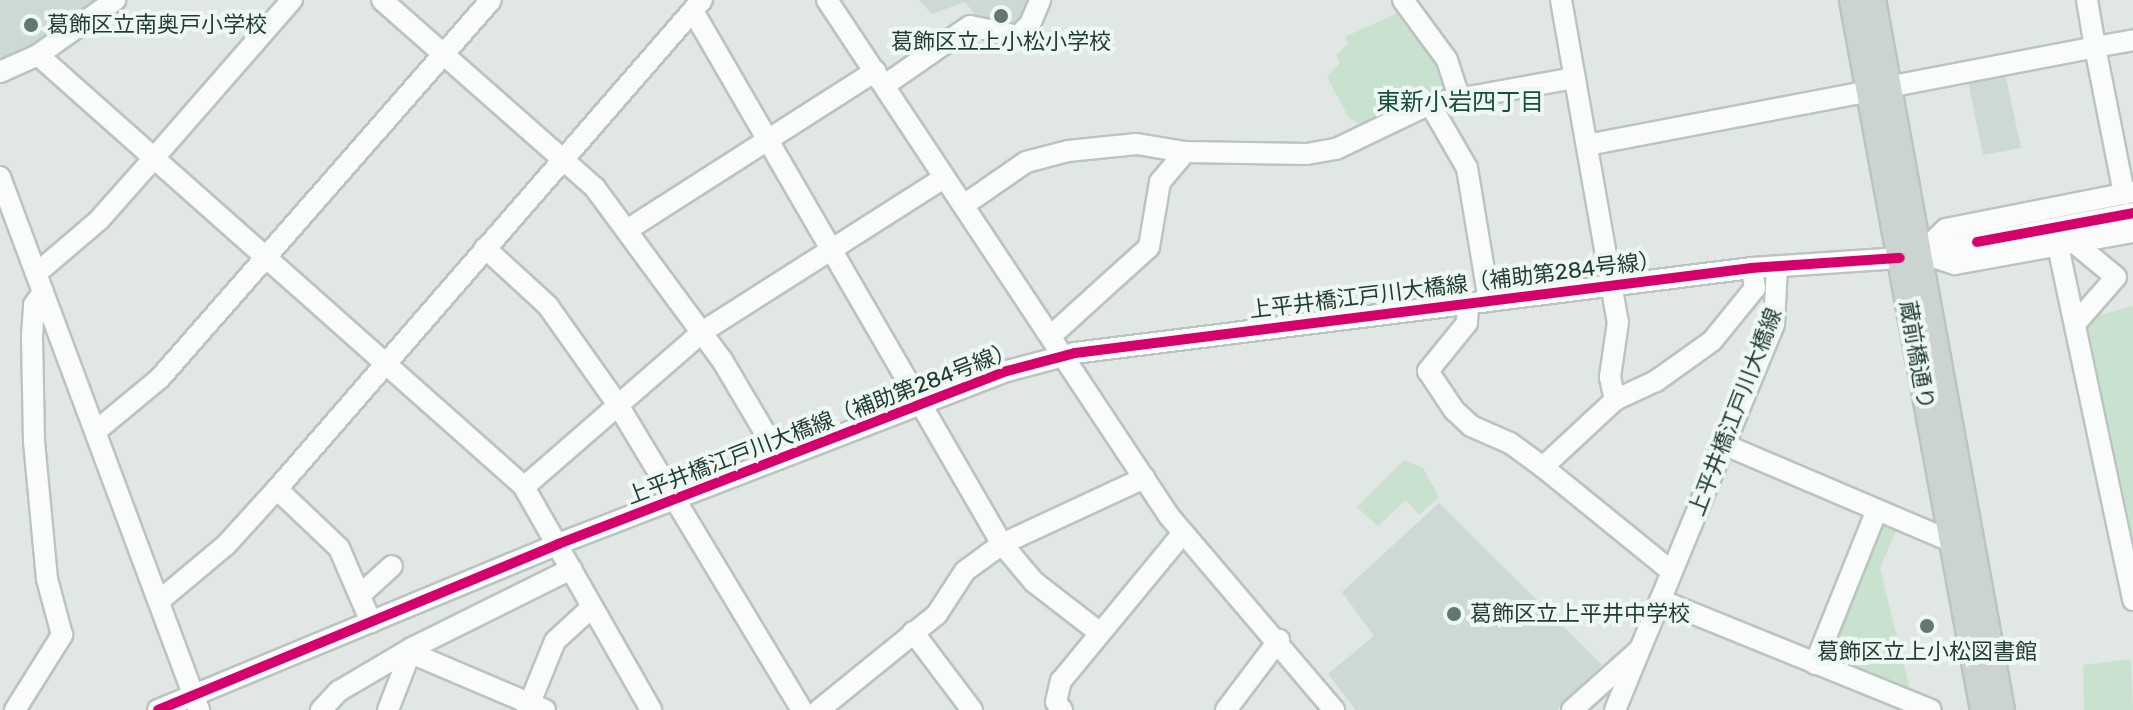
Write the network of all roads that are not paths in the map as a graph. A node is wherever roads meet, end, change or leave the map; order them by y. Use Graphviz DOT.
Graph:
graph roads {
  1 [pos="115,0"];
  2 [pos="292,0"];
  3 [pos="382,0"];
  4 [pos="491,0"];
  5 [pos="827,0"];
  6 [pos="1040,0"];
  7 [pos="1403,0"];
  8 [pos="1852,0"];
  9 [pos="1873,0"];
  10 [pos="2087,0"];
  11 [pos="1564,1"];
  12 [pos="698,5"];
  13 [pos="2133,40"];
  14 [pos="2095,47"];
  15 [pos="443,54"];
  16 [pos="38,55"];
  17 [pos="0,72"];
  18 [pos="880,78"];
  19 [pos="1575,78"];
  20 [pos="1879,89"];
  21 [pos="1459,97"];
  22 [pos="1430,104"];
  23 [pos="769,139"];
  24 [pos="1587,145"];
  25 [pos="1185,152"];
  26 [pos="154,158"];
  27 [pos="563,160"];
  28 [pos="0,177"];
  29 [pos="944,178"];
  30 [pos="2128,193"];
  31 [pos="964,205"];
  32 [pos="2133,213"];
  33 [pos="627,230"];
  34 [pos="2133,232"];
  35 [pos="2067,245"];
  36 [pos="485,248"];
  37 [pos="835,249"];
  38 [pos="1910,255"];
  39 [pos="266,257"];
  40 [pos="1777,267"];
  41 [pos="1752,268"];
  42 [pos="40,283"];
  43 [pos="1613,287"];
  44 [pos="1478,302"];
  45 [pos="2075,324"];
  46 [pos="702,332"];
  47 [pos="1052,335"];
  48 [pos="1066,355"];
  49 [pos="385,363"];
  50 [pos="1615,400"];
  51 [pos="924,402"];
  52 [pos="618,405"];
  53 [pos="96,431"];
  54 [pos="1723,444"];
  55 [pos="780,458"];
  56 [pos="1543,467"];
  57 [pos="1144,478"];
  58 [pos="524,487"];
  59 [pos="277,489"];
  60 [pos="675,499"];
  61 [pos="1877,510"];
  62 [pos="1183,533"];
  63 [pos="1953,542"];
  64 [pos="558,544"];
  65 [pos="1002,544"];
  66 [pos="392,566"];
  67 [pos="571,569"];
  68 [pos="1671,571"];
  69 [pos="360,595"];
  70 [pos="1660,600"];
  71 [pos="2133,600"];
  72 [pos="159,601"];
  73 [pos="591,608"];
  74 [pos="371,622"];
  75 [pos="913,632"];
  76 [pos="1100,633"];
  77 [pos="1279,640"];
  78 [pos="412,648"];
  79 [pos="1638,651"];
  80 [pos="1815,664"];
  81 [pos="1885,701"];
  82 [pos="197,702"];
  83 [pos="1324,705"];
  84 [pos="534,708"];
  85 [pos="15,710"];
  86 [pos="158,710"];
  87 [pos="321,710"];
  88 [pos="388,710"];
  89 [pos="651,710"];
  90 [pos="802,710"];
  91 [pos="819,710"];
  92 [pos="972,710"];
  93 [pos="1062,710"];
  94 [pos="1226,710"];
  95 [pos="1572,710"];
  96 [pos="1615,710"];
  97 [pos="1931,710"];
  98 [pos="1983,710"];
  99 [pos="2002,710"];
  1 -- 16 [label="street"];
  2 -- 26 [label="street"];
  3 -- 15 [label="street"];
  4 -- 15 [label="street"];
  5 -- 18 [label="street"];
  6 -- 18 [label="street"];
  7 -- 21 [label="street"];
  8 -- 20 [label="main road, 蔵前橋通り"];
  9 -- 20 [label="main road, 蔵前橋通り"];
  10 -- 14 [label="street"];
  11 -- 19 [label="street"];
  12 -- 23 [label="street"];
  12 -- 27 [label="street"];
  13 -- 14 [label="street"];
  14 -- 20 [label="street"];
  14 -- 30 [label="street"];
  15 -- 27 [label="street"];
  15 -- 39 [label="street"];
  16 -- 17 [label="street"];
  16 -- 26 [label="street"];
  18 -- 23 [label="street"];
  18 -- 29 [label="street"];
  19 -- 21 [label="street"];
  19 -- 24 [label="street"];
  20 -- 24 [label="street"];
  20 -- 38 [label="main road, 蔵前橋通り"];
  21 -- 22 [label="street"];
  22 -- 25 [label="street"];
  22 -- 44 [label="street"];
  23 -- 33 [label="street"];
  23 -- 37 [label="street"];
  24 -- 43 [label="street"];
  25 -- 31 [label="street"];
  25 -- 47 [label="street"];
  26 -- 39 [label="street"];
  26 -- 42 [label="street"];
  27 -- 33 [label="street"];
  27 -- 36 [label="street"];
  28 -- 42 [label="street"];
  29 -- 31 [label="street"];
  29 -- 37 [label="street"];
  30 -- 38 [label="street"];
  31 -- 47 [label="street"];
  32 -- 38 [label="street"];
  33 -- 46 [label="street"];
  34 -- 35 [label="street"];
  35 -- 38 [label="street"];
  35 -- 45 [label="street"];
  35 -- 45 [label="street"];
  36 -- 49 [label="street"];
  36 -- 52 [label="street"];
  37 -- 46 [label="street"];
  37 -- 51 [label="street"];
  38 -- 40 [label="street"];
  38 -- 63 [label="main road, 蔵前橋通り"];
  38 -- 99 [label="main road, 蔵前橋通り"];
  39 -- 49 [label="street"];
  39 -- 53 [label="street"];
  40 -- 41 [label="street, 上平井橋江戸川大橋線（補助第284号線）"];
  40 -- 54 [label="street, 上平井橋江戸川大橋線"];
  41 -- 43 [label="street, 上平井橋江戸川大橋線（補助第284号線）"];
  41 -- 50 [label="street"];
  42 -- 53 [label="street"];
  42 -- 85 [label="street"];
  43 -- 44 [label="street, 上平井橋江戸川大橋線（補助第284号線）"];
  43 -- 50 [label="street"];
  44 -- 48 [label="street, 上平井橋江戸川大橋線（補助第284号線）"];
  44 -- 56 [label="street"];
  45 -- 71 [label="street"];
  46 -- 52 [label="street"];
  46 -- 55 [label="street"];
  47 -- 48 [label="street"];
  48 -- 51 [label="street, 上平井橋江戸川大橋線（補助第284号線）"];
  48 -- 57 [label="street"];
  49 -- 58 [label="street"];
  49 -- 59 [label="street"];
  50 -- 56 [label="street"];
  51 -- 55 [label="street, 上平井橋江戸川大橋線（補助第284号線）"];
  51 -- 65 [label="street"];
  52 -- 58 [label="street"];
  52 -- 60 [label="street"];
  53 -- 72 [label="street"];
  54 -- 61 [label="street"];
  54 -- 68 [label="street, 上平井橋江戸川大橋線"];
  55 -- 60 [label="street, 上平井橋江戸川大橋線（補助第284号線）"];
  56 -- 68 [label="street"];
  57 -- 62 [label="street"];
  57 -- 65 [label="street"];
  58 -- 64 [label="street"];
  59 -- 69 [label="street"];
  59 -- 72 [label="street"];
  60 -- 64 [label="street, 上平井橋江戸川大橋線（補助第284号線）"];
  60 -- 90 [label="street"];
  61 -- 63 [label="street"];
  61 -- 80 [label="street"];
  62 -- 76 [label="street"];
  62 -- 77 [label="street"];
  63 -- 98 [label="main road, 蔵前橋通り"];
  64 -- 67 [label="street"];
  64 -- 74 [label="street, 上平井橋江戸川大橋線（補助第284号線）"];
  65 -- 75 [label="street"];
  65 -- 76 [label="street"];
  66 -- 69 [label="street"];
  67 -- 73 [label="street"];
  67 -- 78 [label="street"];
  68 -- 70 [label="street, 上平井橋江戸川大橋線"];
  69 -- 74 [label="street"];
  70 -- 79 [label="street, 上平井橋江戸川大橋線"];
  70 -- 80 [label="street"];
  72 -- 82 [label="street"];
  73 -- 84 [label="street"];
  73 -- 89 [label="street"];
  74 -- 82 [label="street, 上平井橋江戸川大橋線（補助第284号線）"];
  75 -- 91 [label="street"];
  75 -- 92 [label="street"];
  76 -- 93 [label="street"];
  77 -- 83 [label="street"];
  77 -- 94 [label="street"];
  78 -- 84 [label="street"];
  78 -- 87 [label="street"];
  78 -- 88 [label="street"];
  79 -- 95 [label="street"];
  79 -- 96 [label="street, 上平井橋江戸川大橋線"];
  80 -- 81 [label="street"];
  81 -- 97 [label="street"];
  82 -- 86 [label="street, 上平井橋江戸川大橋線（補助第284号線）"];
}
